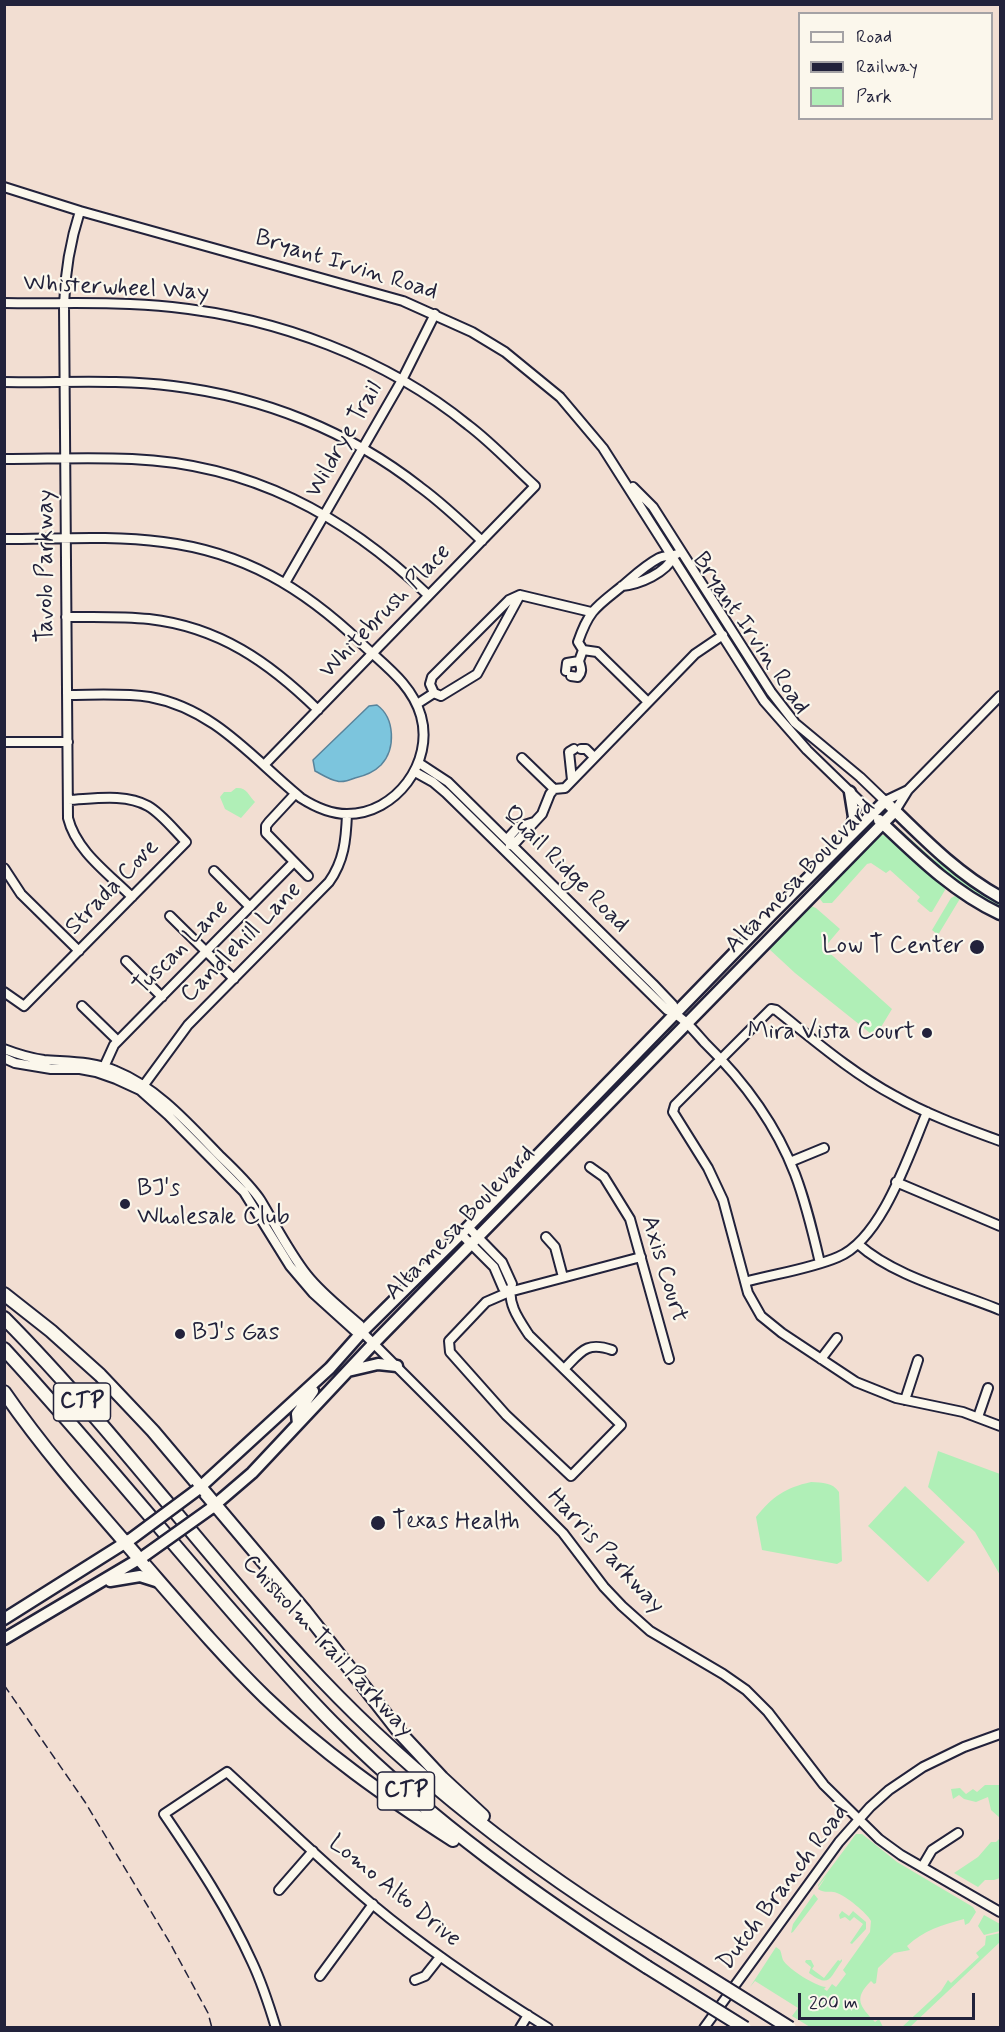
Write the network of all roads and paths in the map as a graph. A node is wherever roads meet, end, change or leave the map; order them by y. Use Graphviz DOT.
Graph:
graph roads {
  1 [pos="4,187"];
  2 [pos="80,211"];
  3 [pos="4,303"];
  4 [pos="63,304"];
  5 [pos="435,314"];
  6 [pos="402,380"];
  7 [pos="4,382"];
  8 [pos="65,383"];
  9 [pos="364,449"];
  10 [pos="4,459"];
  11 [pos="66,459"];
  12 [pos="535,486"];
  13 [pos="325,514"];
  14 [pos="4,539"];
  15 [pos="66,539"];
  16 [pos="482,541"];
  17 [pos="677,554"];
  18 [pos="652,563"];
  19 [pos="658,572"];
  20 [pos="285,583"];
  21 [pos="621,586"];
  22 [pos="428,595"];
  23 [pos="520,595"];
  24 [pos="591,612"];
  25 [pos="66,617"];
  26 [pos="723,634"];
  27 [pos="583,650"];
  28 [pos="372,653"];
  29 [pos="579,661"];
  30 [pos="434,693"];
  31 [pos="67,695"];
  32 [pos="1000,696"];
  33 [pos="648,702"];
  34 [pos="417,705"];
  35 [pos="318,710"];
  36 [pos="4,742"];
  37 [pos="68,742"];
  38 [pos="594,757"];
  39 [pos="522,758"];
  40 [pos="418,763"];
  41 [pos="264,765"];
  42 [pos="415,772"];
  43 [pos="572,780"];
  44 [pos="554,789"];
  45 [pos="908,790"];
  46 [pos="850,792"];
  47 [pos="296,794"];
  48 [pos="68,800"];
  49 [pos="885,801"];
  50 [pos="895,811"];
  51 [pos="347,814"];
  52 [pos="873,814"];
  53 [pos="883,824"];
  54 [pos="850,836"];
  55 [pos="509,846"];
  56 [pos="294,862"];
  57 [pos="4,868"];
  58 [pos="214,871"];
  59 [pos="308,876"];
  60 [pos="132,897"];
  61 [pos="1000,897"];
  62 [pos="250,907"];
  63 [pos="1000,914"];
  64 [pos="170,916"];
  65 [pos="79,951"];
  66 [pos="206,952"];
  67 [pos="126,961"];
  68 [pos="234,979"];
  69 [pos="4,992"];
  70 [pos="162,997"];
  71 [pos="82,1006"];
  72 [pos="675,1013"];
  73 [pos="687,1024"];
  74 [pos="118,1041"];
  75 [pos="4,1049"];
  76 [pos="4,1058"];
  77 [pos="722,1059"];
  78 [pos="104,1067"];
  79 [pos="141,1088"];
  80 [pos="583,1109"];
  81 [pos="927,1112"];
  82 [pos="1000,1140"];
  83 [pos="824,1148"];
  84 [pos="560,1152"];
  85 [pos="790,1162"];
  86 [pos="590,1167"];
  87 [pos="896,1182"];
  88 [pos="1000,1226"];
  89 [pos="465,1230"];
  90 [pos="546,1237"];
  91 [pos="474,1240"];
  92 [pos="858,1244"];
  93 [pos="640,1257"];
  94 [pos="820,1263"];
  95 [pos="563,1277"];
  96 [pos="745,1282"];
  97 [pos="509,1292"];
  98 [pos="4,1294"];
  99 [pos="1000,1310"];
  100 [pos="4,1318"];
  101 [pos="362,1332"];
  102 [pos="837,1338"];
  103 [pos="374,1343"];
  104 [pos="4,1349"];
  105 [pos="612,1350"];
  106 [pos="669,1359"];
  107 [pos="821,1359"];
  108 [pos="918,1360"];
  109 [pos="397,1366"];
  110 [pos="564,1369"];
  111 [pos="348,1371"];
  112 [pos="318,1380"];
  113 [pos="988,1388"];
  114 [pos="4,1392"];
  115 [pos="905,1400"];
  116 [pos="286,1410"];
  117 [pos="978,1418"];
  118 [pos="298,1424"];
  119 [pos="1000,1426"];
  120 [pos="252,1473"];
  121 [pos="199,1488"];
  122 [pos="213,1507"];
  123 [pos="128,1540"];
  124 [pos="142,1557"];
  125 [pos="70,1577"];
  126 [pos="160,1582"];
  127 [pos="100,1583"];
  128 [pos="51,1612"];
  129 [pos="4,1619"];
  130 [pos="4,1640"];
  131 [pos="1000,1734"];
  132 [pos="858,1820"];
  133 [pos="958,1833"];
  134 [pos="313,1851"];
  135 [pos="922,1867"];
  136 [pos="515,1879"];
  137 [pos="279,1890"];
  138 [pos="573,1892"];
  139 [pos="373,1905"];
  140 [pos="1000,1912"];
  141 [pos="440,1957"];
  142 [pos="320,1976"];
  143 [pos="416,1980"];
  144 [pos="528,2015"];
  145 [pos="276,2028"];
  146 [pos="520,2028"];
  147 [pos="548,2028"];
  148 [pos="704,2028"];
  149 [pos="745,2028"];
  150 [pos="790,2028"];
  1 -- 2 [label="street, Bryant Irvin Road"];
  2 -- 4 [label="street, Tavolo Parkway"];
  2 -- 5 [label="street, Bryant Irvin Road"];
  3 -- 4 [label="street, Whisterwheel Way"];
  4 -- 6 [label="street, Whisterwheel Way"];
  4 -- 8 [label="street, Tavolo Parkway"];
  5 -- 6 [label="street, Wildrye Trail"];
  5 -- 17 [label="street, Bryant Irvin Road"];
  6 -- 9 [label="street, Wildrye Trail"];
  6 -- 12 [label="street, Whisterwheel Way"];
  7 -- 8 [label="street"];
  8 -- 9 [label="street"];
  8 -- 11 [label="street, Tavolo Parkway"];
  9 -- 13 [label="street, Wildrye Trail"];
  9 -- 16 [label="street"];
  10 -- 11 [label="street"];
  11 -- 13 [label="street"];
  11 -- 15 [label="street, Tavolo Parkway"];
  12 -- 16 [label="street, Whitebrush Place"];
  13 -- 20 [label="street, Wildrye Trail"];
  13 -- 22 [label="street"];
  14 -- 15 [label="street"];
  15 -- 20 [label="street"];
  15 -- 25 [label="street, Tavolo Parkway"];
  16 -- 22 [label="street, Whitebrush Place"];
  17 -- 18 [label="street"];
  17 -- 19 [label="street"];
  17 -- 26 [label="street, Bryant Irvin Road"];
  17 -- 49 [label="street, Bryant Irvin Road"];
  18 -- 19 [label="street"];
  18 -- 21 [label="street"];
  19 -- 21 [label="street"];
  20 -- 28 [label="street"];
  21 -- 24 [label="street"];
  22 -- 28 [label="street, Whitebrush Place"];
  23 -- 24 [label="street"];
  23 -- 30 [label="street"];
  23 -- 30 [label="street"];
  24 -- 27 [label="street"];
  25 -- 31 [label="street, Tavolo Parkway"];
  25 -- 35 [label="street"];
  26 -- 33 [label="street"];
  26 -- 46 [label="street, Bryant Irvin Road"];
  27 -- 29 [label="street"];
  27 -- 33 [label="street"];
  28 -- 34 [label="street"];
  28 -- 35 [label="street, Whitebrush Place"];
  29 -- 29 [label="street"];
  30 -- 34 [label="street"];
  31 -- 37 [label="street, Tavolo Parkway"];
  31 -- 41 [label="street"];
  32 -- 45 [label="street, Altamesa Boulevard"];
  33 -- 38 [label="street"];
  34 -- 40 [label="street"];
  35 -- 41 [label="street, Whitebrush Place"];
  36 -- 37 [label="street"];
  37 -- 48 [label="street, Tavolo Parkway"];
  38 -- 43 [label="street"];
  38 -- 43 [label="street"];
  39 -- 44 [label="street"];
  40 -- 42 [label="street"];
  40 -- 55 [label="street, Quail Ridge Road"];
  41 -- 47 [label="street"];
  42 -- 51 [label="street"];
  42 -- 55 [label="street, Quail Ridge Road"];
  43 -- 44 [label="street"];
  44 -- 55 [label="street"];
  45 -- 49 [label="street, Altamesa Boulevard"];
  45 -- 50 [label="street, Altamesa Boulevard"];
  46 -- 52 [label="street, Bryant Irvin Road"];
  46 -- 54 [label="main road"];
  47 -- 51 [label="street"];
  47 -- 56 [label="street"];
  48 -- 60 [label="street, Tavolo Parkway"];
  48 -- 60 [label="street, Strada Cove"];
  49 -- 50 [label="main road, Bryant Irvin Road"];
  49 -- 52 [label="main road, Altamesa Boulevard"];
  50 -- 53 [label="main road, Altamesa Boulevard"];
  50 -- 61 [label="main road, Bryant Irvin Road"];
  51 -- 68 [label="street, Candlehill Lane"];
  52 -- 53 [label="main road, Bryant Irvin Road"];
  52 -- 54 [label="main road, Altamesa Boulevard"];
  53 -- 63 [label="main road, Bryant Irvin Road"];
  53 -- 73 [label="main road, Altamesa Boulevard"];
  54 -- 72 [label="main road, Altamesa Boulevard"];
  55 -- 72 [label="street, Quail Ridge Road"];
  56 -- 59 [label="street"];
  56 -- 62 [label="street, Tuscan Lane"];
  57 -- 65 [label="street"];
  58 -- 62 [label="street"];
  60 -- 65 [label="street, Strada Cove"];
  62 -- 66 [label="street, Tuscan Lane"];
  64 -- 66 [label="street"];
  65 -- 69 [label="street, Strada Cove"];
  66 -- 68 [label="street"];
  66 -- 70 [label="street, Tuscan Lane"];
  67 -- 70 [label="street"];
  68 -- 79 [label="street, Candlehill Lane"];
  70 -- 74 [label="street, Tuscan Lane"];
  71 -- 74 [label="street"];
  72 -- 73 [label="street, Quail Ridge Road"];
  72 -- 80 [label="main road, Altamesa Boulevard"];
  73 -- 77 [label="street, Quail Ridge Road"];
  73 -- 84 [label="main road, Altamesa Boulevard"];
  74 -- 78 [label="street, Tuscan Lane"];
  75 -- 78 [label="street, Harris Parkway"];
  76 -- 79 [label="street, Harris Parkway"];
  77 -- 81 [label="street"];
  77 -- 85 [label="street, Quail Ridge Road"];
  77 -- 96 [label="street"];
  78 -- 79 [label="street, Harris Parkway"];
  79 -- 101 [label="street, Harris Parkway"];
  80 -- 84 [label="main road"];
  80 -- 89 [label="main road, Altamesa Boulevard"];
  81 -- 82 [label="street"];
  81 -- 87 [label="street"];
  83 -- 85 [label="street"];
  84 -- 91 [label="main road, Altamesa Boulevard"];
  85 -- 94 [label="street, Quail Ridge Road"];
  86 -- 93 [label="street, Axis Court"];
  87 -- 88 [label="street"];
  87 -- 92 [label="street"];
  89 -- 91 [label="street"];
  89 -- 101 [label="main road, Altamesa Boulevard"];
  90 -- 95 [label="street"];
  91 -- 97 [label="street"];
  91 -- 103 [label="main road, Altamesa Boulevard"];
  92 -- 94 [label="street"];
  92 -- 99 [label="street"];
  93 -- 95 [label="street"];
  93 -- 106 [label="street, Axis Court"];
  94 -- 96 [label="street"];
  95 -- 97 [label="street"];
  96 -- 107 [label="street"];
  97 -- 110 [label="street"];
  97 -- 110 [label="street"];
  98 -- 121 [label="highway"];
  100 -- 138 [label="highway, Chisholm Trail Parkway / CTP"];
  101 -- 103 [label="street, Harris Parkway"];
  101 -- 112 [label="main road, Altamesa Boulevard"];
  102 -- 107 [label="street"];
  103 -- 109 [label="street, Harris Parkway"];
  103 -- 111 [label="main road, Altamesa Boulevard"];
  104 -- 136 [label="highway, Chisholm Trail Parkway / CTP"];
  105 -- 110 [label="street"];
  107 -- 115 [label="street"];
  108 -- 115 [label="street"];
  109 -- 111 [label="main road"];
  109 -- 132 [label="street, Harris Parkway"];
  111 -- 118 [label="main road, Altamesa Boulevard"];
  112 -- 116 [label="main road, Altamesa Boulevard"];
  112 -- 118 [label="main road"];
  113 -- 117 [label="street"];
  114 -- 123 [label="highway"];
  115 -- 117 [label="street"];
  116 -- 120 [label="main road"];
  116 -- 121 [label="main road, Altamesa Boulevard"];
  117 -- 119 [label="street"];
  118 -- 120 [label="main road, Altamesa Boulevard"];
  120 -- 122 [label="main road, Altamesa Boulevard"];
  121 -- 122 [label="highway"];
  121 -- 123 [label="main road, Altamesa Boulevard, bridge"];
  122 -- 124 [label="main road, Altamesa Boulevard, bridge"];
  122 -- 138 [label="highway"];
  123 -- 124 [label="highway"];
  123 -- 125 [label="main road, Altamesa Boulevard"];
  124 -- 126 [label="highway"];
  124 -- 127 [label="main road, Altamesa Boulevard"];
  125 -- 128 [label="main road"];
  125 -- 129 [label="main road, Altamesa Boulevard"];
  126 -- 127 [label="main road"];
  126 -- 136 [label="highway"];
  127 -- 128 [label="main road, Altamesa Boulevard"];
  128 -- 130 [label="main road, Altamesa Boulevard"];
  131 -- 132 [label="street, Dutch Branch Road"];
  132 -- 135 [label="street, Harris Parkway"];
  132 -- 148 [label="street, Dutch Branch Road"];
  133 -- 135 [label="street"];
  134 -- 137 [label="street"];
  134 -- 139 [label="street, Lomo Alto Drive"];
  134 -- 145 [label="street, Lomo Alto Drive"];
  135 -- 140 [label="street, Harris Parkway"];
  136 -- 149 [label="highway, Chisholm Trail Parkway / CTP, bridge"];
  138 -- 150 [label="highway, Chisholm Trail Parkway / CTP, bridge"];
  139 -- 141 [label="street, Lomo Alto Drive"];
  139 -- 142 [label="street"];
  141 -- 143 [label="street"];
  141 -- 144 [label="street, Lomo Alto Drive"];
  144 -- 146 [label="street"];
  144 -- 147 [label="street, Lomo Alto Drive"];
}
